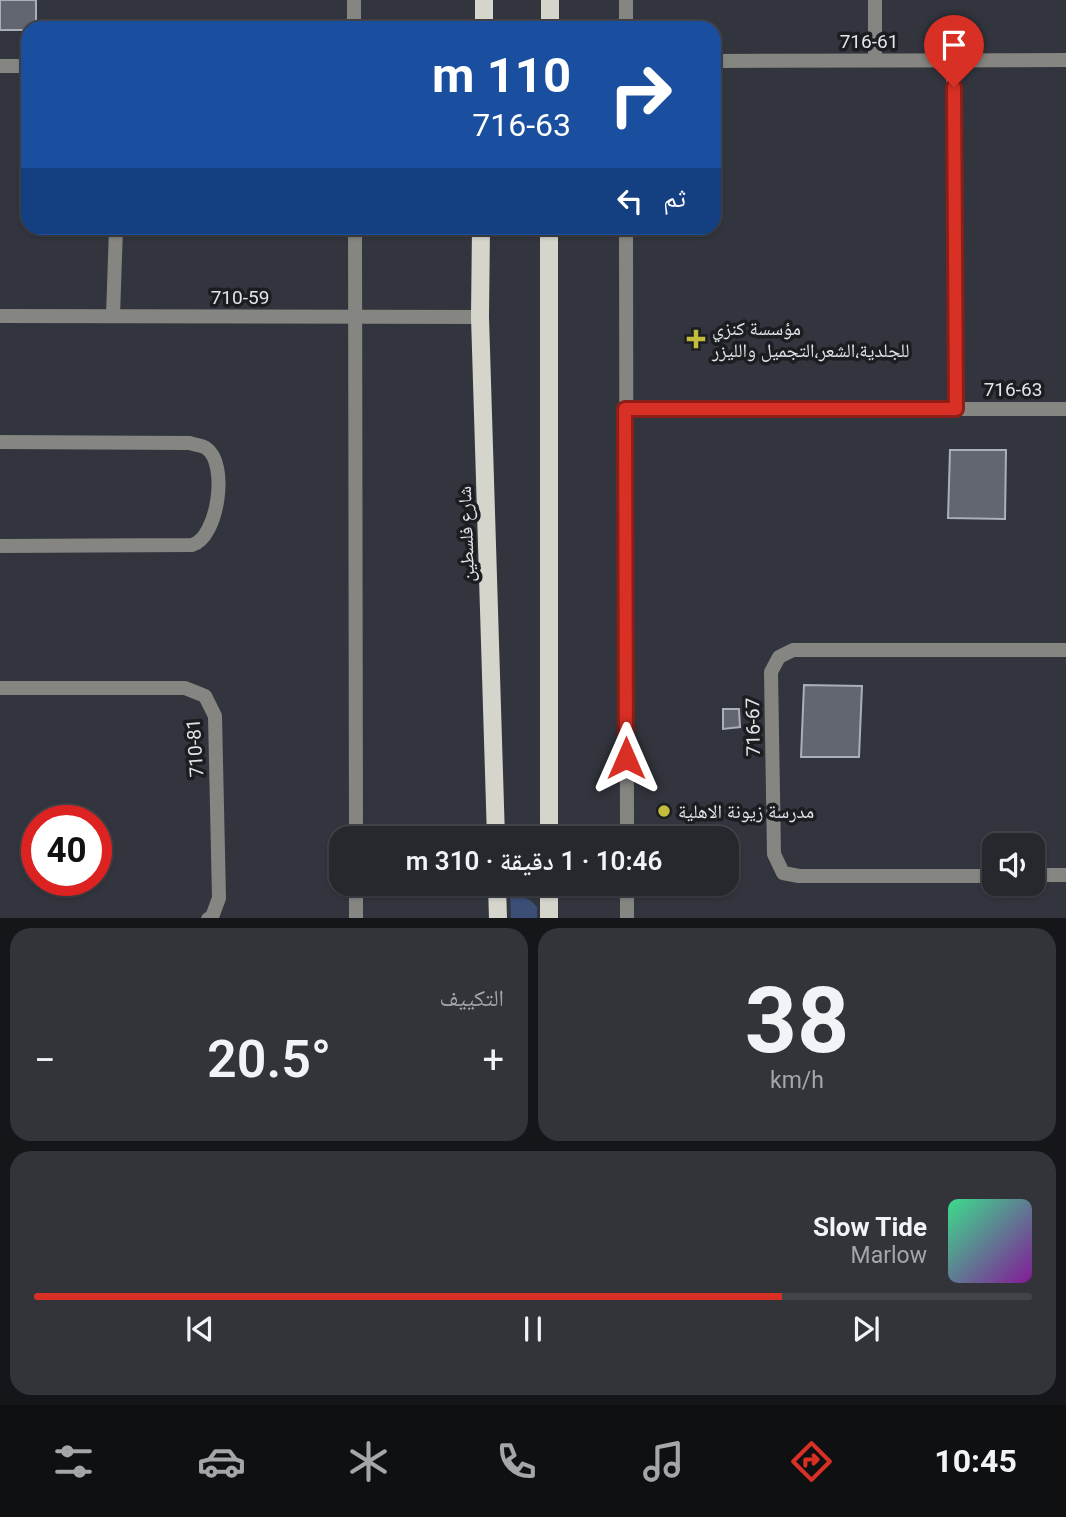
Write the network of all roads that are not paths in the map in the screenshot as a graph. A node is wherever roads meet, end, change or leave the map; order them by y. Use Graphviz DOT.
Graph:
graph roads {
  1 [pos="354,0"];
  2 [pos="484,0"];
  3 [pos="550,0"];
  4 [pos="626,0"];
  5 [pos="875,0"];
  6 [pos="354,21"];
  7 [pos="484,21"];
  8 [pos="550,21"];
  9 [pos="626,21"];
  10 [pos="875,60"];
  11 [pos="953,60"];
  12 [pos="1066,60"];
  13 [pos="721,61"];
  14 [pos="0,66"];
  15 [pos="21,66"];
  16 [pos="116,235"];
  17 [pos="355,235"];
  18 [pos="481,235"];
  19 [pos="549,235"];
  20 [pos="626,235"];
  21 [pos="0,316"];
  22 [pos="113,316"];
  23 [pos="356,316"];
  24 [pos="480,317"];
  25 [pos="625,409"];
  26 [pos="956,409"];
  27 [pos="1066,409"];
  28 [pos="0,442"];
  29 [pos="0,546"];
  30 [pos="1066,650"];
  31 [pos="0,688"];
  32 [pos="356,826"];
  33 [pos="496,826"];
  34 [pos="549,826"];
  35 [pos="626,826"];
  36 [pos="982,876"];
  37 [pos="1045,876"];
  38 [pos="1066,876"];
  39 [pos="356,896"];
  40 [pos="498,896"];
  41 [pos="549,896"];
  42 [pos="627,896"];
  43 [pos="210,918"];
  44 [pos="356,918"];
  45 [pos="498,918"];
  46 [pos="549,918"];
  47 [pos="627,918"];
  1 -- 6 [label="street"];
  2 -- 7 [label="main road"];
  3 -- 8 [label="main road"];
  4 -- 9 [label="street"];
  5 -- 10 [label="street"];
  10 -- 11 [label="street, 716-61"];
  10 -- 13 [label="street, 716-61"];
  11 -- 12 [label="street, 716-61"];
  11 -- 26 [label="street"];
  14 -- 15 [label="street"];
  16 -- 22 [label="street"];
  17 -- 23 [label="street"];
  18 -- 24 [label="main road, شارع فلسطين"];
  19 -- 34 [label="main road"];
  20 -- 25 [label="street"];
  21 -- 22 [label="street, 710-59"];
  22 -- 23 [label="street, 710-59"];
  23 -- 24 [label="street, 710-59"];
  23 -- 32 [label="street"];
  24 -- 33 [label="main road, شارع فلسطين"];
  25 -- 26 [label="street, 716-63"];
  25 -- 35 [label="street"];
  26 -- 27 [label="street, 716-63"];
  28 -- 29 [label="street"];
  30 -- 36 [label="street, 716-67"];
  31 -- 43 [label="street, 710-81"];
  37 -- 38 [label="street"];
  39 -- 44 [label="street"];
  40 -- 45 [label="main road"];
  41 -- 46 [label="main road"];
  42 -- 47 [label="street"];
}
